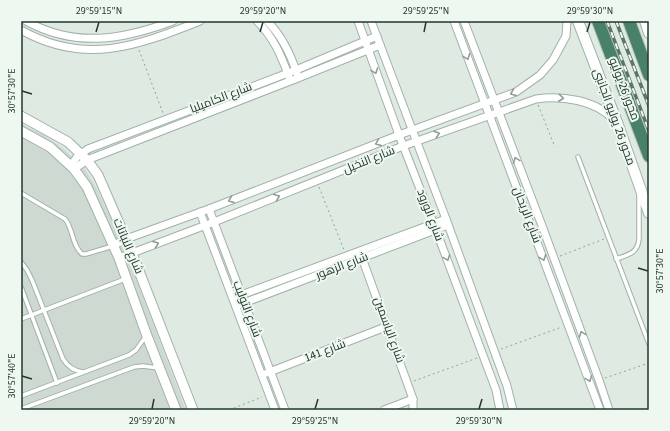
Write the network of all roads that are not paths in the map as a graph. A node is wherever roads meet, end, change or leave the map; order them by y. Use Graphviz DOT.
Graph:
graph roads {
  1 [pos="26,21"];
  2 [pos="173,21"];
  3 [pos="200,21"];
  4 [pos="257,21"];
  5 [pos="267,21"];
  6 [pos="358,21"];
  7 [pos="371,21"];
  8 [pos="454,21"];
  9 [pos="464,21"];
  10 [pos="567,21"];
  11 [pos="578,21"];
  12 [pos="598,21"];
  13 [pos="629,21"];
  14 [pos="645,21"];
  15 [pos="21,30"];
  16 [pos="649,33"];
  17 [pos="376,36"];
  18 [pos="364,41"];
  19 [pos="380,45"];
  20 [pos="368,49"];
  21 [pos="296,70"];
  22 [pos="288,73"];
  23 [pos="649,75"];
  24 [pos="298,78"];
  25 [pos="291,81"];
  26 [pos="493,100"];
  27 [pos="485,103"];
  28 [pos="498,112"];
  29 [pos="21,116"];
  30 [pos="490,116"];
  31 [pos="618,125"];
  32 [pos="412,130"];
  33 [pos="21,131"];
  34 [pos="398,135"];
  35 [pos="417,141"];
  36 [pos="403,146"];
  37 [pos="649,156"];
  38 [pos="84,157"];
  39 [pos="578,157"];
  40 [pos="72,167"];
  41 [pos="639,186"];
  42 [pos="21,193"];
  43 [pos="209,208"];
  44 [pos="200,212"];
  45 [pos="649,213"];
  46 [pos="214,222"];
  47 [pos="447,222"];
  48 [pos="205,225"];
  49 [pos="435,227"];
  50 [pos="126,239"];
  51 [pos="114,245"];
  52 [pos="132,253"];
  53 [pos="361,254"];
  54 [pos="119,258"];
  55 [pos="616,259"];
  56 [pos="21,262"];
  57 [pos="126,278"];
  58 [pos="21,287"];
  59 [pos="242,294"];
  60 [pos="232,298"];
  61 [pos="245,303"];
  62 [pos="236,306"];
  63 [pos="43,310"];
  64 [pos="31,315"];
  65 [pos="21,319"];
  66 [pos="388,326"];
  67 [pos="147,336"];
  68 [pos="648,336"];
  69 [pos="649,344"];
  70 [pos="495,351"];
  71 [pos="484,356"];
  72 [pos="161,369"];
  73 [pos="271,371"];
  74 [pos="86,372"];
  75 [pos="261,375"];
  76 [pos="504,376"];
  77 [pos="492,379"];
  78 [pos="57,383"];
  79 [pos="21,396"];
  80 [pos="413,399"];
  81 [pos="174,408"];
  82 [pos="21,409"];
  83 [pos="193,410"];
  84 [pos="275,410"];
  85 [pos="285,410"];
  86 [pos="384,410"];
  87 [pos="413,410"];
  88 [pos="500,410"];
  89 [pos="513,410"];
  90 [pos="600,410"];
  91 [pos="609,410"];
  1 -- 2 [label="street"];
  3 -- 15 [label="street"];
  4 -- 22 [label="street"];
  5 -- 21 [label="street"];
  6 -- 18 [label="street, شارع الورود"];
  7 -- 17 [label="street, شارع الورود"];
  8 -- 27 [label="street, شارع الريحان, one-way"];
  9 -- 26 [label="street, شارع الريحان"];
  10 -- 26 [label="street, شارع النخيل, one-way"];
  11 -- 31 [label="main road, محور 26 يوليو الجانبى"];
  12 -- 37 [label="highway, محور 26 يوليو"];
  13 -- 23 [label="highway"];
  14 -- 16 [label="main road"];
  17 -- 18 [label="street, شارع الكاميليا"];
  17 -- 19 [label="street, شارع الورود"];
  18 -- 20 [label="street, شارع الورود"];
  18 -- 21 [label="street, شارع الكاميليا"];
  19 -- 20 [label="street, شارع الكاميليا"];
  19 -- 32 [label="street, شارع الورود"];
  20 -- 24 [label="street, شارع الكاميليا"];
  20 -- 34 [label="street, شارع الورود, one-way"];
  21 -- 22 [label="street, شارع الكاميليا"];
  21 -- 24 [label="street"];
  22 -- 25 [label="street"];
  22 -- 38 [label="street, شارع الكاميليا"];
  24 -- 25 [label="street, شارع الكاميليا"];
  25 -- 38 [label="street, شارع الكاميليا"];
  26 -- 27 [label="street, شارع النخيل"];
  26 -- 28 [label="street, شارع الريحان"];
  27 -- 30 [label="street, شارع الريحان"];
  27 -- 32 [label="street, شارع النخيل"];
  28 -- 30 [label="street, شارع النخيل"];
  28 -- 31 [label="street, شارع النخيل, one-way"];
  91 -- 28 [label="street, شارع الريحان, one-way"];
  29 -- 38 [label="street, شارع النباتات"];
  35 -- 30 [label="street, شارع النخيل, one-way"];
  30 -- 90 [label="street, شارع الريحان, one-way"];
  31 -- 41 [label="main road, محور 26 يوليو الجانبى"];
  32 -- 34 [label="street, شارع النخيل"];
  32 -- 35 [label="street, شارع الورود"];
  33 -- 40 [label="street, شارع النباتات"];
  34 -- 36 [label="street, شارع الورود"];
  34 -- 43 [label="street, شارع النخيل, one-way"];
  35 -- 36 [label="street, شارع النخيل"];
  35 -- 47 [label="street, شارع الورود"];
  46 -- 36 [label="street, شارع النخيل, one-way"];
  36 -- 49 [label="street, شارع الورود"];
  38 -- 40 [label="street, شارع الكاميليا"];
  38 -- 50 [label="street, شارع النباتات"];
  39 -- 55 [label="lane"];
  40 -- 51 [label="street, شارع النباتات"];
  41 -- 45 [label="main road, محور 26 يوليو الجانبى"];
  41 -- 55 [label="lane"];
  42 -- 51 [label="lane"];
  43 -- 44 [label="street, شارع النخيل"];
  43 -- 46 [label="street, شارع التوليب"];
  44 -- 48 [label="street, شارع التوليب"];
  44 -- 50 [label="street, شارع النخيل"];
  46 -- 48 [label="street, شارع النخيل"];
  46 -- 59 [label="street, شارع التوليب"];
  47 -- 49 [label="street, شارع الزهور"];
  47 -- 70 [label="street, شارع الورود"];
  52 -- 48 [label="street, شارع النخيل, one-way"];
  48 -- 60 [label="street, شارع التوليب"];
  49 -- 53 [label="street, شارع الزهور"];
  49 -- 71 [label="street, شارع الورود, one-way"];
  50 -- 51 [label="street, شارع النخيل"];
  50 -- 52 [label="street, شارع النباتات"];
  51 -- 54 [label="street, شارع النباتات"];
  52 -- 54 [label="street, شارع النخيل"];
  52 -- 83 [label="street, شارع النباتات"];
  53 -- 59 [label="street, شارع الزهور"];
  53 -- 61 [label="street, شارع الزهور"];
  53 -- 66 [label="street, شارع الياسمين"];
  54 -- 57 [label="street, شارع النباتات"];
  55 -- 68 [label="lane"];
  56 -- 63 [label="lane"];
  57 -- 63 [label="lane"];
  57 -- 67 [label="street, شارع النباتات"];
  58 -- 64 [label="lane"];
  59 -- 60 [label="street, شارع الزهور"];
  59 -- 61 [label="street, شارع التوليب"];
  60 -- 62 [label="street, شارع التوليب"];
  61 -- 62 [label="street, شارع الزهور"];
  61 -- 73 [label="street, شارع التوليب"];
  62 -- 75 [label="street, شارع التوليب"];
  63 -- 64 [label="lane"];
  63 -- 74 [label="lane"];
  64 -- 65 [label="lane"];
  64 -- 78 [label="lane"];
  66 -- 73 [label="street, شارع 141"];
  66 -- 80 [label="street, شارع الياسمين"];
  67 -- 72 [label="street, شارع النباتات"];
  67 -- 74 [label="lane"];
  68 -- 69 [label="lane"];
  70 -- 71 [label="street"];
  70 -- 76 [label="street, شارع الورود"];
  71 -- 77 [label="street, شارع الورود"];
  72 -- 81 [label="street, شارع النباتات"];
  72 -- 82 [label="lane"];
  73 -- 75 [label="street, شارع 141"];
  73 -- 85 [label="street, شارع التوليب"];
  74 -- 78 [label="lane"];
  75 -- 84 [label="street, شارع التوليب"];
  76 -- 77 [label="street"];
  76 -- 89 [label="street, شارع الورود"];
  77 -- 88 [label="street, شارع الورود"];
  78 -- 79 [label="lane"];
  80 -- 86 [label="street"];
  80 -- 87 [label="street, شارع الياسمين"];
}
